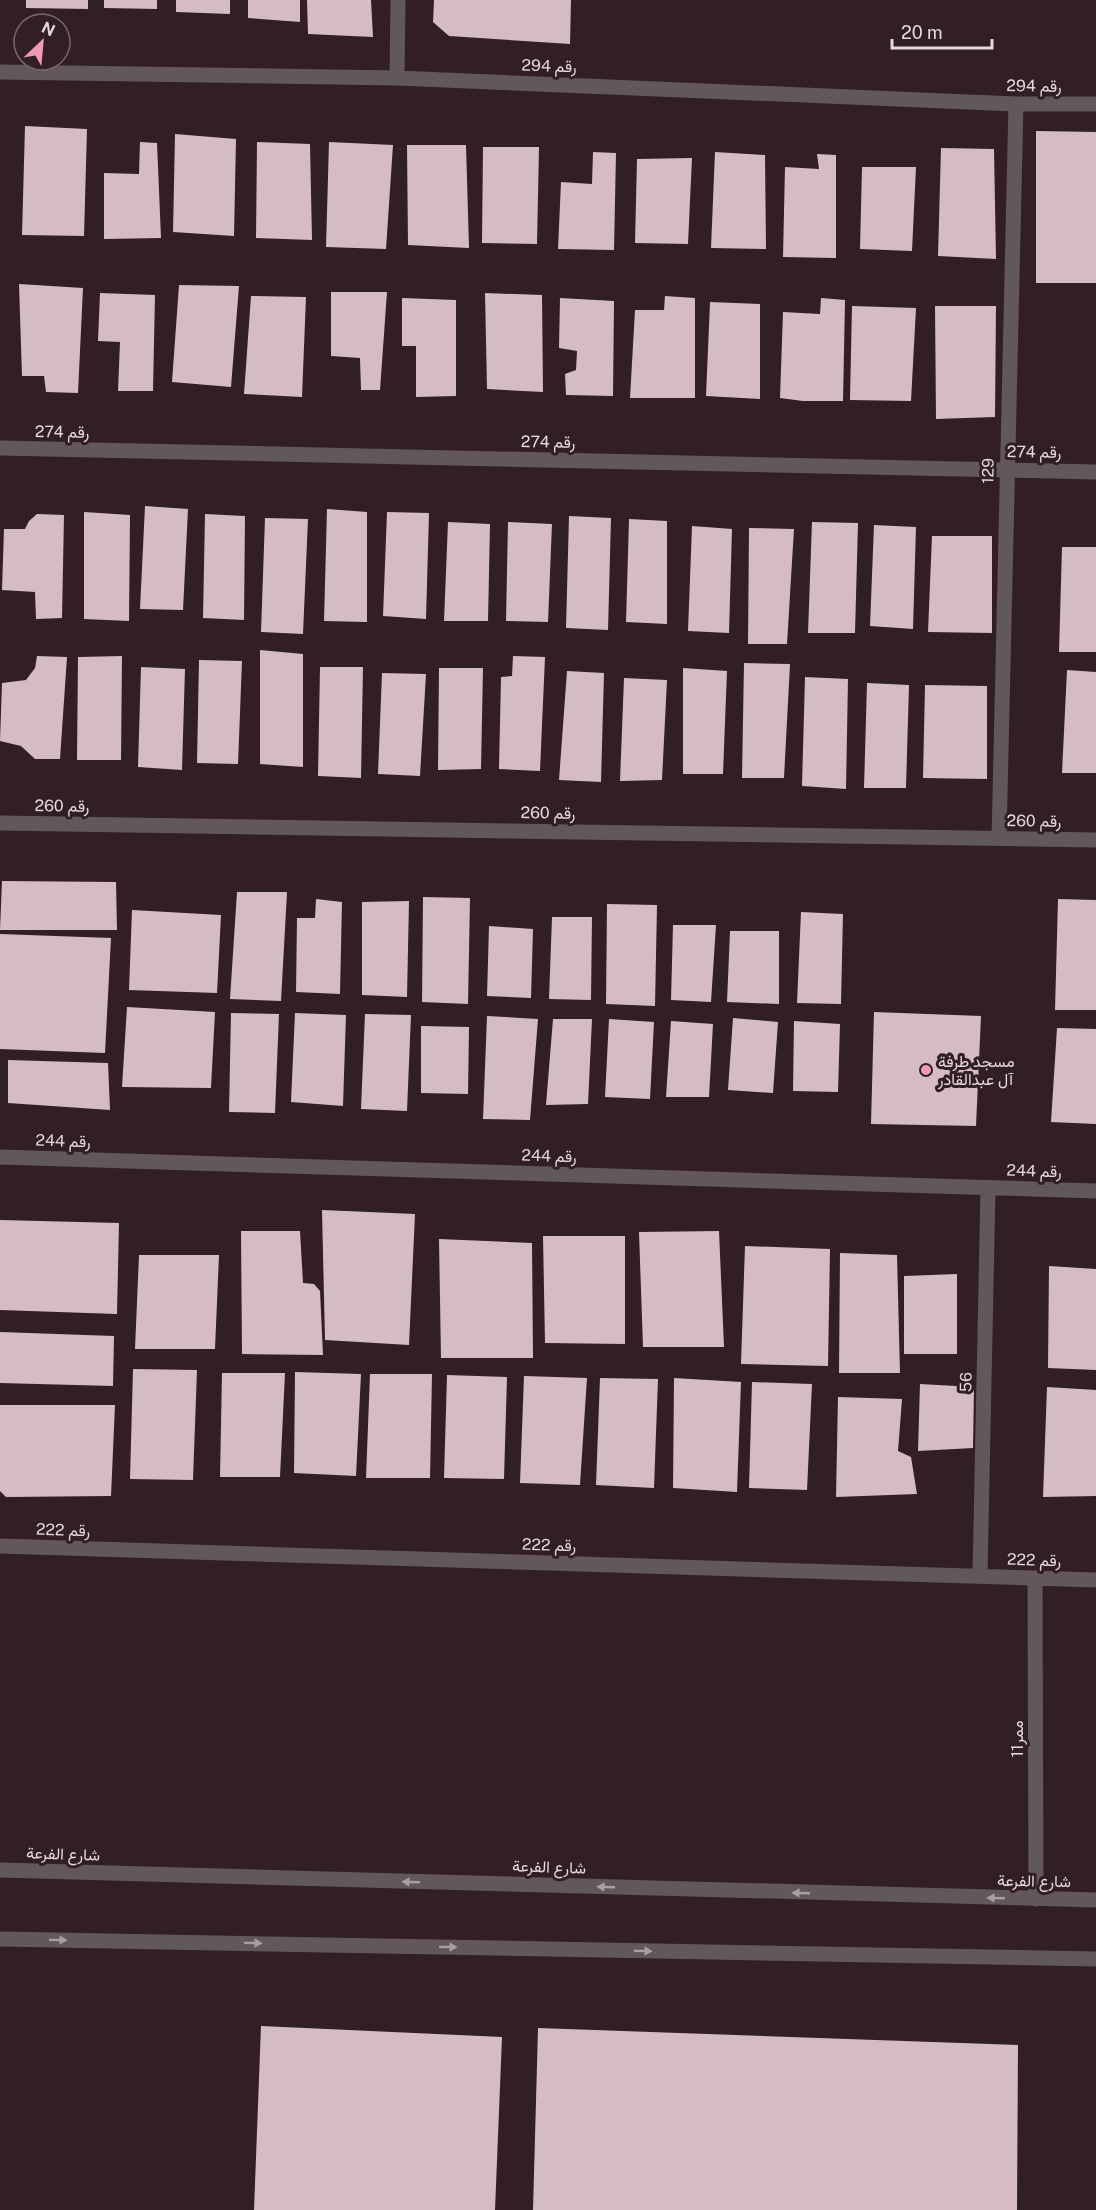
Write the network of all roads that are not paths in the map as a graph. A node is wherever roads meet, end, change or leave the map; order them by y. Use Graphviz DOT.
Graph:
graph roads {
  1 [pos="398,0"];
  2 [pos="0,72"];
  3 [pos="397,78"];
  4 [pos="1016,104"];
  5 [pos="1096,104"];
  6 [pos="0,448"];
  7 [pos="1006,469"];
  8 [pos="1096,472"];
  9 [pos="0,823"];
  10 [pos="999,838"];
  11 [pos="1096,840"];
  12 [pos="0,1157"];
  13 [pos="988,1188"];
  14 [pos="1096,1191"];
  15 [pos="0,1546"];
  16 [pos="980,1576"];
  17 [pos="1035,1578"];
  18 [pos="1096,1580"];
  19 [pos="0,1870"];
  20 [pos="1036,1899"];
  21 [pos="1096,1900"];
  22 [pos="0,1939"];
  23 [pos="1096,1959"];
  1 -- 3 [label="street"];
  2 -- 3 [label="street, رقم 294"];
  3 -- 4 [label="street, رقم 294"];
  4 -- 5 [label="street, رقم 294"];
  4 -- 7 [label="street, 129"];
  6 -- 7 [label="street, رقم 274"];
  7 -- 8 [label="street, رقم 274"];
  7 -- 10 [label="street, 129"];
  9 -- 10 [label="street, رقم 260"];
  10 -- 11 [label="street, رقم 260"];
  12 -- 13 [label="street, رقم 244"];
  13 -- 14 [label="street, رقم 244"];
  13 -- 16 [label="street, 56"];
  15 -- 16 [label="street, رقم 222"];
  16 -- 17 [label="street, رقم 222"];
  17 -- 18 [label="street, رقم 222"];
  17 -- 20 [label="street, ممر11"];
  20 -- 19 [label="street, شارع الفرعة, one-way"];
  20 -- 21 [label="street, شارع الفرعة"];
  22 -- 23 [label="street, one-way"];
}
